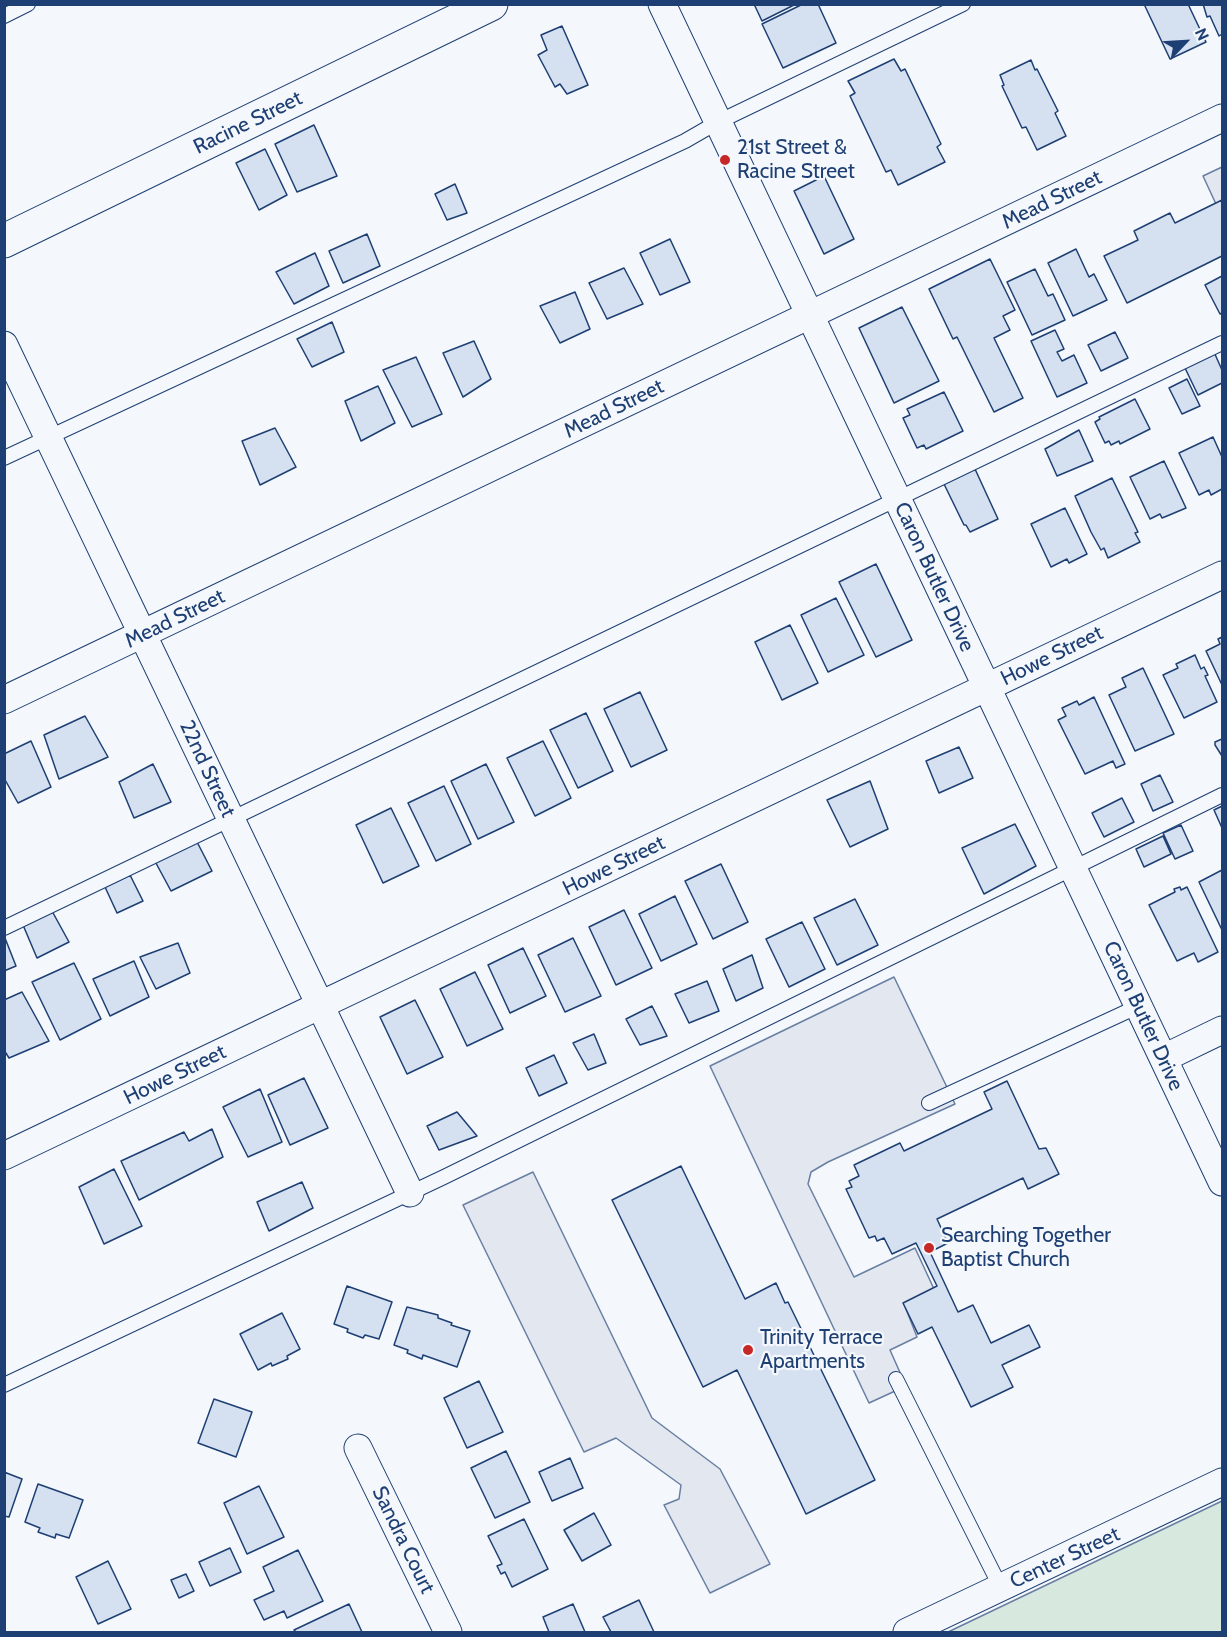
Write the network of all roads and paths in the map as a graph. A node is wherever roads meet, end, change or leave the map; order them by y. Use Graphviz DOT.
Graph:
graph roads {
  1 [pos="28,4"];
  2 [pos="491,4"];
  3 [pos="662,4"];
  4 [pos="963,4"];
  5 [pos="4,16"];
  6 [pos="1222,118"];
  7 [pos="718,122"];
  8 [pos="4,241"];
  9 [pos="810,316"];
  10 [pos="1222,344"];
  11 [pos="4,345"];
  12 [pos="48,437"];
  13 [pos="4,458"];
  14 [pos="898,499"];
  15 [pos="1222,575"];
  16 [pos="142,634"];
  17 [pos="987,687"];
  18 [pos="4,700"];
  19 [pos="1222,795"];
  20 [pos="232,820"];
  21 [pos="1072,867"];
  22 [pos="4,928"];
  23 [pos="320,1005"];
  24 [pos="1139,1006"];
  25 [pos="1222,1030"];
  26 [pos="1164,1058"];
  27 [pos="929,1103"];
  28 [pos="4,1156"];
  29 [pos="1222,1182"];
  30 [pos="410,1193"];
  31 [pos="896,1378"];
  32 [pos="4,1385"];
  33 [pos="358,1448"];
  34 [pos="1222,1482"];
  35 [pos="1001,1588"];
  36 [pos="448,1632"];
  37 [pos="907,1632"];
  1 -- 5 [label="lane"];
  2 -- 8 [label="main road, Racine Street"];
  3 -- 7 [label="street, Caron Butler Drive"];
  4 -- 7 [label="lane"];
  6 -- 9 [label="street, Mead Street"];
  7 -- 9 [label="street, Caron Butler Drive"];
  7 -- 12 [label="lane"];
  9 -- 14 [label="street, Caron Butler Drive"];
  9 -- 16 [label="street, Mead Street"];
  10 -- 14 [label="lane"];
  11 -- 12 [label="street, 22nd Street"];
  12 -- 13 [label="lane"];
  12 -- 16 [label="street, 22nd Street"];
  14 -- 17 [label="street, Caron Butler Drive"];
  14 -- 20 [label="lane"];
  15 -- 17 [label="street, Howe Street"];
  16 -- 18 [label="street, Mead Street"];
  16 -- 20 [label="street, 22nd Street"];
  17 -- 21 [label="street, Caron Butler Drive"];
  17 -- 23 [label="street, Howe Street"];
  19 -- 21 [label="lane"];
  20 -- 22 [label="lane"];
  20 -- 23 [label="street, 22nd Street"];
  21 -- 24 [label="street, Caron Butler Drive"];
  21 -- 30 [label="lane"];
  23 -- 28 [label="street, Howe Street"];
  23 -- 30 [label="street, 22nd Street"];
  24 -- 26 [label="street, Caron Butler Drive"];
  24 -- 27 [label="lane"];
  25 -- 26 [label="street"];
  26 -- 29 [label="street, Caron Butler Drive"];
  30 -- 32 [label="lane"];
  31 -- 35 [label="lane"];
  33 -- 36 [label="street, Sandra Court"];
  34 -- 35 [label="street, Center Street"];
  35 -- 37 [label="street, Center Street"];
}
